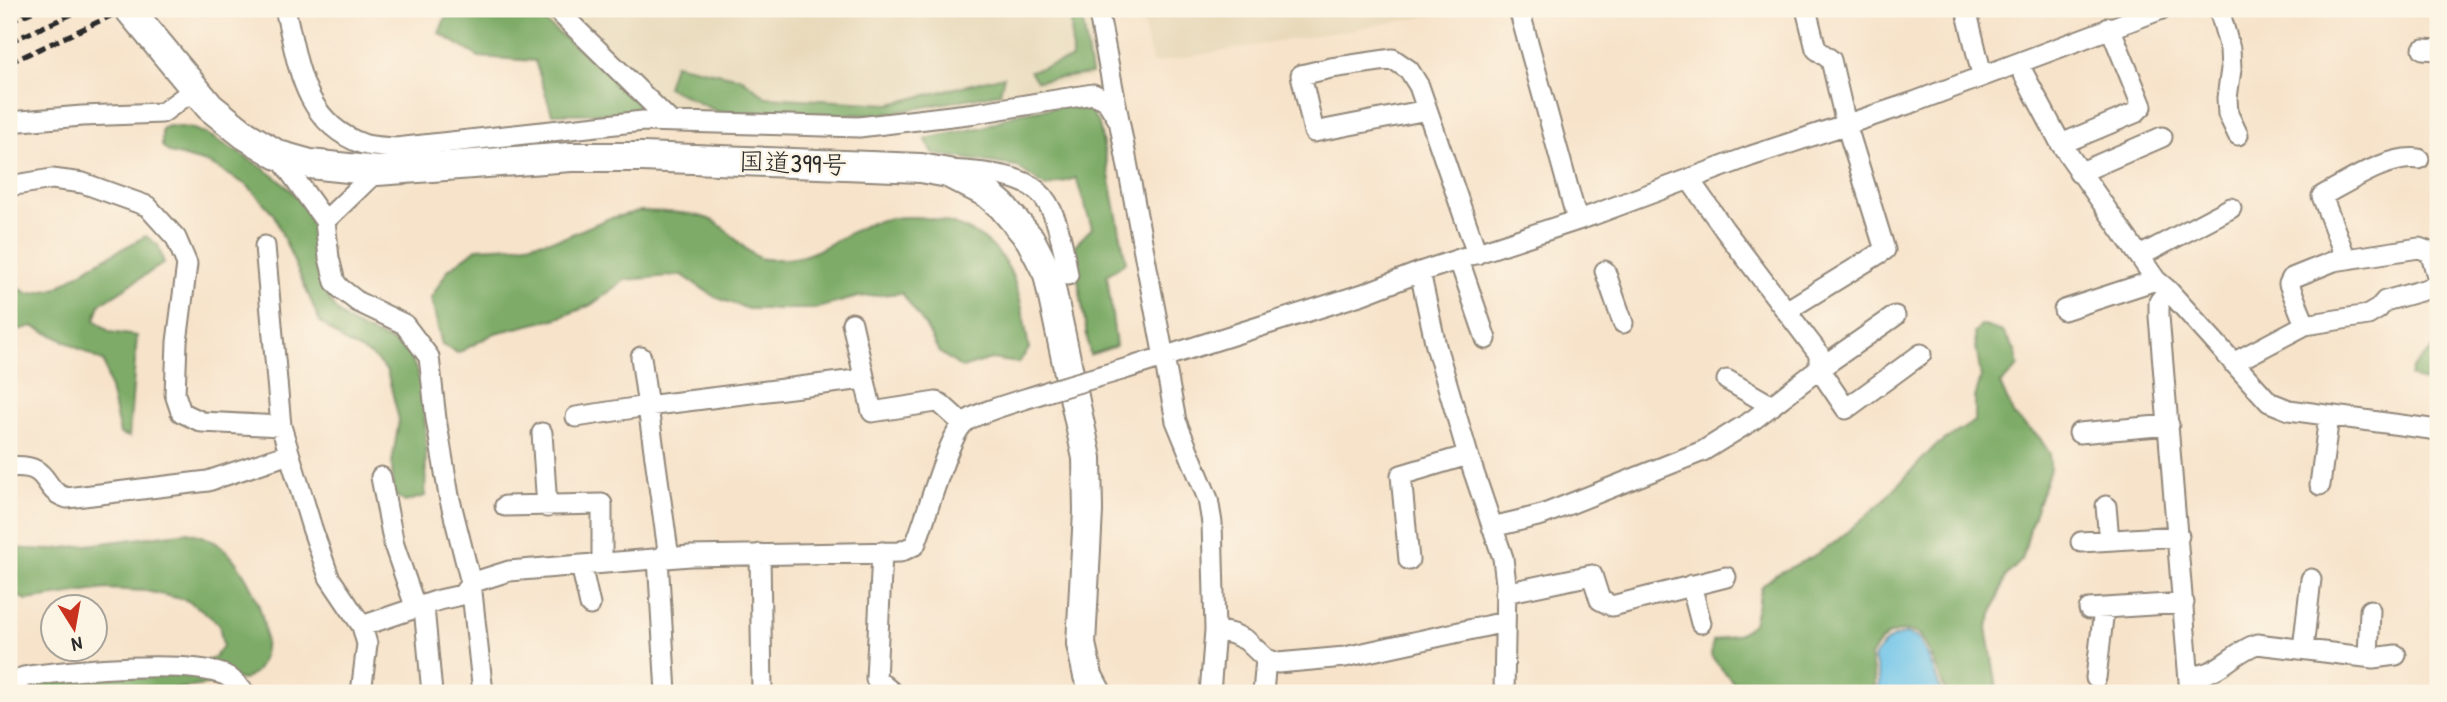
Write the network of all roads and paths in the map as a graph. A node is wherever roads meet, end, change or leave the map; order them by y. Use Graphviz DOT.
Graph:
graph roads {
  1 [pos="129,9"];
  2 [pos="285,9"];
  3 [pos="556,9"];
  4 [pos="1098,9"];
  5 [pos="1807,9"];
  6 [pos="1966,9"];
  7 [pos="2162,9"];
  8 [pos="2219,9"];
  9 [pos="1526,10"];
  10 [pos="2110,27"];
  11 [pos="2018,63"];
  12 [pos="1982,75"];
  13 [pos="187,79"];
  14 [pos="1427,110"];
  15 [pos="670,121"];
  16 [pos="1119,121"];
  17 [pos="9,122"];
  18 [pos="1846,124"];
  19 [pos="2238,135"];
  20 [pos="2162,137"];
  21 [pos="364,144"];
  22 [pos="2061,144"];
  23 [pos="278,155"];
  24 [pos="2419,159"];
  25 [pos="343,167"];
  26 [pos="921,168"];
  27 [pos="377,171"];
  28 [pos="2079,173"];
  29 [pos="1689,179"];
  30 [pos="9,186"];
  31 [pos="2231,208"];
  32 [pos="1577,220"];
  33 [pos="325,221"];
  34 [pos="265,246"];
  35 [pos="2140,256"];
  36 [pos="1468,257"];
  37 [pos="2346,259"];
  38 [pos="1605,271"];
  39 [pos="1420,272"];
  40 [pos="1068,275"];
  41 [pos="2438,279"];
  42 [pos="2162,285"];
  43 [pos="2438,286"];
  44 [pos="2064,310"];
  45 [pos="1786,311"];
  46 [pos="1895,316"];
  47 [pos="852,323"];
  48 [pos="1623,323"];
  49 [pos="2305,325"];
  50 [pos="1486,339"];
  51 [pos="1921,354"];
  52 [pos="641,357"];
  53 [pos="1162,357"];
  54 [pos="2233,363"];
  55 [pos="1819,369"];
  56 [pos="864,380"];
  57 [pos="1727,380"];
  58 [pos="1772,405"];
  59 [pos="647,406"];
  60 [pos="2329,416"];
  61 [pos="576,417"];
  62 [pos="963,424"];
  63 [pos="2169,425"];
  64 [pos="281,426"];
  65 [pos="2438,430"];
  66 [pos="542,433"];
  67 [pos="2079,433"];
  68 [pos="289,454"];
  69 [pos="1468,455"];
  70 [pos="9,467"];
  71 [pos="381,477"];
  72 [pos="2320,485"];
  73 [pos="505,506"];
  74 [pos="2106,506"];
  75 [pos="547,507"];
  76 [pos="1492,527"];
  77 [pos="2179,536"];
  78 [pos="2109,540"];
  79 [pos="2081,542"];
  80 [pos="882,552"];
  81 [pos="760,554"];
  82 [pos="663,558"];
  83 [pos="1409,561"];
  84 [pos="603,563"];
  85 [pos="582,565"];
  86 [pos="1726,576"];
  87 [pos="2311,579"];
  88 [pos="471,583"];
  89 [pos="1692,585"];
  90 [pos="1505,593"];
  91 [pos="9,603"];
  92 [pos="2184,603"];
  93 [pos="590,605"];
  94 [pos="420,608"];
  95 [pos="2370,610"];
  96 [pos="1505,622"];
  97 [pos="1701,623"];
  98 [pos="362,626"];
  99 [pos="9,628"];
  100 [pos="1215,630"];
  101 [pos="2303,649"];
  102 [pos="2396,655"];
  103 [pos="2368,657"];
  104 [pos="1266,659"];
  105 [pos="2096,678"];
  106 [pos="2190,685"];
  107 [pos="10,693"];
  108 [pos="244,693"];
  109 [pos="361,693"];
  110 [pos="432,693"];
  111 [pos="483,693"];
  112 [pos="666,693"];
  113 [pos="762,693"];
  114 [pos="893,693"];
  115 [pos="1097,693"];
  116 [pos="1210,693"];
  117 [pos="1263,693"];
  118 [pos="1504,693"];
  1 -- 13 [label="highway, 国道399号"];
  2 -- 21 [label="street"];
  3 -- 15 [label="street"];
  4 -- 16 [label="street"];
  5 -- 18 [label="street"];
  6 -- 12 [label="street"];
  7 -- 10 [label="street"];
  8 -- 19 [label="street"];
  9 -- 32 [label="street"];
  10 -- 11 [label="street"];
  10 -- 22 [label="street"];
  11 -- 12 [label="street"];
  11 -- 22 [label="street"];
  12 -- 18 [label="street"];
  13 -- 17 [label="street"];
  13 -- 23 [label="highway, 国道399号"];
  14 -- 14 [label="street"];
  14 -- 36 [label="street"];
  15 -- 16 [label="street"];
  15 -- 21 [label="street"];
  16 -- 53 [label="street"];
  18 -- 29 [label="street"];
  18 -- 45 [label="street"];
  20 -- 28 [label="street"];
  21 -- 25 [label="street"];
  22 -- 28 [label="street"];
  23 -- 25 [label="highway, 国道399号"];
  23 -- 33 [label="street"];
  24 -- 37 [label="street"];
  25 -- 27 [label="highway, 国道399号"];
  26 -- 27 [label="highway, 国道399号"];
  26 -- 40 [label="street"];
  26 -- 115 [label="highway, 国道399号"];
  27 -- 33 [label="street"];
  28 -- 35 [label="street"];
  29 -- 32 [label="street"];
  29 -- 45 [label="street"];
  30 -- 64 [label="street"];
  31 -- 35 [label="street"];
  32 -- 36 [label="street"];
  33 -- 88 [label="street"];
  34 -- 64 [label="street"];
  35 -- 42 [label="street"];
  36 -- 39 [label="street"];
  36 -- 50 [label="street"];
  37 -- 41 [label="street"];
  37 -- 49 [label="street"];
  38 -- 48 [label="street"];
  39 -- 53 [label="street"];
  39 -- 69 [label="street"];
  42 -- 44 [label="street"];
  42 -- 54 [label="street"];
  42 -- 63 [label="street"];
  43 -- 49 [label="street"];
  45 -- 55 [label="street"];
  46 -- 55 [label="street"];
  47 -- 56 [label="street"];
  49 -- 54 [label="street"];
  51 -- 55 [label="street"];
  52 -- 59 [label="street"];
  53 -- 62 [label="street, bridge"];
  53 -- 100 [label="street"];
  54 -- 60 [label="street"];
  55 -- 58 [label="street"];
  56 -- 59 [label="street"];
  56 -- 62 [label="street"];
  57 -- 58 [label="street"];
  58 -- 76 [label="street"];
  59 -- 61 [label="street"];
  59 -- 82 [label="street"];
  60 -- 65 [label="street"];
  60 -- 72 [label="street"];
  62 -- 80 [label="street"];
  63 -- 67 [label="street"];
  63 -- 77 [label="street"];
  64 -- 68 [label="street"];
  66 -- 75 [label="street"];
  68 -- 70 [label="street"];
  68 -- 98 [label="street"];
  69 -- 76 [label="street"];
  69 -- 83 [label="street"];
  71 -- 94 [label="street"];
  73 -- 75 [label="street"];
  74 -- 78 [label="street"];
  75 -- 84 [label="street"];
  76 -- 90 [label="street"];
  77 -- 78 [label="street"];
  77 -- 92 [label="street"];
  78 -- 79 [label="street"];
  80 -- 81 [label="street"];
  80 -- 114 [label="street"];
  81 -- 82 [label="street"];
  81 -- 113 [label="street"];
  82 -- 84 [label="street"];
  82 -- 112 [label="street"];
  84 -- 85 [label="street"];
  85 -- 88 [label="street"];
  85 -- 93 [label="street"];
  86 -- 89 [label="street"];
  87 -- 101 [label="street"];
  88 -- 94 [label="street"];
  88 -- 111 [label="street"];
  89 -- 90 [label="street"];
  89 -- 97 [label="street"];
  90 -- 96 [label="street"];
  91 -- 99 [label="path"];
  92 -- 105 [label="street"];
  92 -- 106 [label="street"];
  94 -- 98 [label="street"];
  94 -- 110 [label="street"];
  95 -- 103 [label="street"];
  96 -- 104 [label="street"];
  96 -- 118 [label="street"];
  98 -- 109 [label="street"];
  100 -- 104 [label="street"];
  100 -- 116 [label="street"];
  101 -- 103 [label="street"];
  101 -- 106 [label="street"];
  102 -- 103 [label="street"];
  104 -- 117 [label="street"];
  107 -- 108 [label="street"];
}
